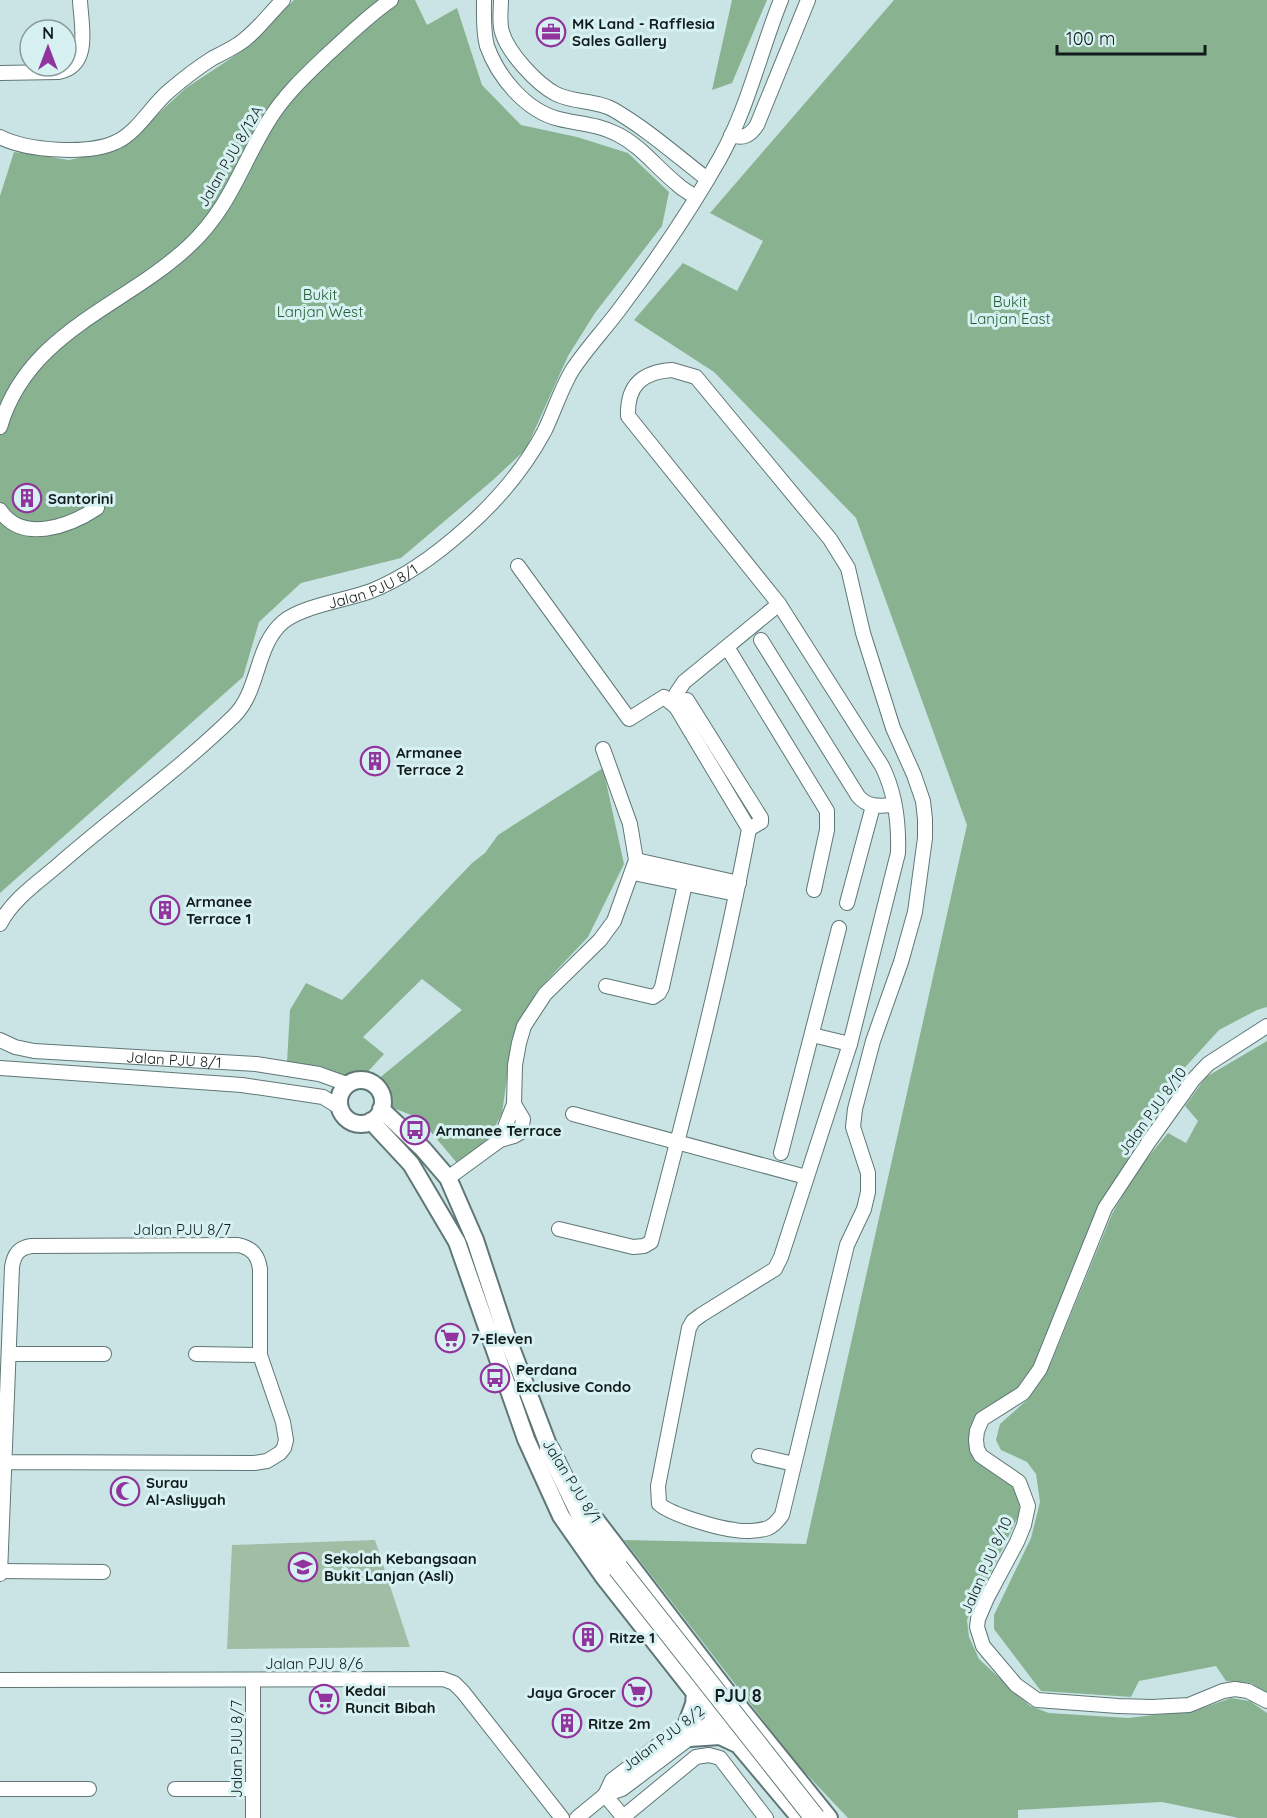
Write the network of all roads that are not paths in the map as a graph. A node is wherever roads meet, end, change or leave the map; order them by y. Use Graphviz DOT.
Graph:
graph roads {
  1 [pos="80,0"];
  2 [pos="283,0"];
  3 [pos="392,0"];
  4 [pos="484,0"];
  5 [pos="501,0"];
  6 [pos="781,0"];
  7 [pos="807,0"];
  8 [pos="0,73"];
  9 [pos="731,135"];
  10 [pos="0,137"];
  11 [pos="707,179"];
  12 [pos="696,197"];
  13 [pos="0,427"];
  14 [pos="97,508"];
  15 [pos="0,510"];
  16 [pos="518,566"];
  17 [pos="779,604"];
  18 [pos="761,640"];
  19 [pos="727,647"];
  20 [pos="682,703"];
  21 [pos="603,749"];
  22 [pos="894,805"];
  23 [pos="873,806"];
  24 [pos="634,866"];
  25 [pos="685,884"];
  26 [pos="738,888"];
  27 [pos="813,890"];
  28 [pos="847,903"];
  29 [pos="0,924"];
  30 [pos="839,928"];
  31 [pos="606,986"];
  32 [pos="1267,1026"];
  33 [pos="812,1035"];
  34 [pos="0,1040"];
  35 [pos="850,1044"];
  36 [pos="34,1051"];
  37 [pos="0,1068"];
  38 [pos="34,1072"];
  39 [pos="347,1084"];
  40 [pos="339,1107"];
  41 [pos="573,1114"];
  42 [pos="376,1115"];
  43 [pos="677,1142"];
  44 [pos="781,1153"];
  45 [pos="806,1177"];
  46 [pos="448,1178"];
  47 [pos="559,1229"];
  48 [pos="499,1340"];
  49 [pos="9,1354"];
  50 [pos="104,1354"];
  51 [pos="196,1354"];
  52 [pos="260,1355"];
  53 [pos="549,1450"];
  54 [pos="759,1456"];
  55 [pos="4,1462"];
  56 [pos="794,1464"];
  57 [pos="103,1572"];
  58 [pos="0,1573"];
  59 [pos="0,1680"];
  60 [pos="253,1680"];
  61 [pos="695,1693"];
  62 [pos="733,1698"];
  63 [pos="1267,1701"];
  64 [pos="712,1712"];
  65 [pos="688,1730"];
  66 [pos="742,1748"];
  67 [pos="0,1789"];
  68 [pos="89,1789"];
  69 [pos="175,1789"];
  70 [pos="253,1789"];
  71 [pos="605,1795"];
  72 [pos="252,1818"];
  73 [pos="562,1818"];
  74 [pos="577,1818"];
  75 [pos="623,1818"];
  76 [pos="766,1818"];
  77 [pos="800,1818"];
  78 [pos="815,1818"];
  79 [pos="829,1818"];
  1 -- 8 [label="street"];
  2 -- 10 [label="street"];
  3 -- 13 [label="street, Jalan PJU 8/12A"];
  4 -- 12 [label="street"];
  5 -- 11 [label="street"];
  6 -- 9 [label="street, Jalan PJU 8/1"];
  7 -- 9 [label="street"];
  9 -- 11 [label="street, Jalan PJU 8/1"];
  11 -- 12 [label="street, Jalan PJU 8/1"];
  12 -- 29 [label="street, Jalan PJU 8/1"];
  14 -- 15 [label="street"];
  16 -- 20 [label="street"];
  17 -- 19 [label="street"];
  17 -- 22 [label="street"];
  17 -- 56 [label="street"];
  18 -- 23 [label="street"];
  19 -- 20 [label="street"];
  19 -- 27 [label="street"];
  20 -- 26 [label="street"];
  21 -- 24 [label="street"];
  22 -- 23 [label="street"];
  22 -- 35 [label="street"];
  23 -- 28 [label="street"];
  24 -- 25 [label="street"];
  24 -- 26 [label="street"];
  24 -- 46 [label="street"];
  25 -- 26 [label="street"];
  25 -- 31 [label="street"];
  26 -- 43 [label="street"];
  30 -- 33 [label="street"];
  32 -- 63 [label="street, Jalan PJU 8/10"];
  33 -- 35 [label="street"];
  33 -- 44 [label="street"];
  34 -- 36 [label="street, Jalan PJU 8/1"];
  35 -- 45 [label="street"];
  36 -- 38 [label="street"];
  36 -- 39 [label="street, Jalan PJU 8/1"];
  37 -- 38 [label="street, Jalan PJU 8/1"];
  38 -- 40 [label="street, Jalan PJU 8/1"];
  39 -- 40 [label="main road"];
  39 -- 42 [label="main road"];
  40 -- 42 [label="main road"];
  41 -- 43 [label="street"];
  42 -- 46 [label="main road, Jalan PJU 8/1"];
  42 -- 48 [label="main road, Jalan PJU 8/1"];
  43 -- 45 [label="street"];
  43 -- 47 [label="street"];
  45 -- 56 [label="street"];
  46 -- 48 [label="main road, Jalan PJU 8/1"];
  48 -- 53 [label="main road, Jalan PJU 8/1"];
  48 -- 61 [label="main road, Jalan PJU 8/1"];
  49 -- 50 [label="street"];
  49 -- 52 [label="street, Jalan PJU 8/7"];
  49 -- 55 [label="street, Jalan PJU 8/7"];
  51 -- 52 [label="street"];
  52 -- 55 [label="street, Jalan PJU 8/7"];
  53 -- 62 [label="main road, Jalan PJU 8/1"];
  53 -- 78 [label="highway, bridge"];
  54 -- 56 [label="street"];
  55 -- 58 [label="street, Jalan PJU 8/7"];
  57 -- 58 [label="street"];
  59 -- 60 [label="street, Jalan PJU 8/6"];
  60 -- 70 [label="street, Jalan PJU 8/7"];
  60 -- 73 [label="street, Jalan PJU 8/6"];
  61 -- 64 [label="main road, Jalan PJU 8/1"];
  61 -- 65 [label="main road"];
  62 -- 64 [label="street, Jalan PJU 8/2"];
  62 -- 79 [label="main road, Jalan PJU 8/1"];
  64 -- 65 [label="street, Jalan PJU 8/2"];
  64 -- 66 [label="main road, Jalan PJU 8/1"];
  65 -- 66 [label="main road"];
  65 -- 71 [label="street, Jalan PJU 8/2"];
  66 -- 77 [label="main road, Jalan PJU 8/1"];
  67 -- 68 [label="street"];
  69 -- 70 [label="street"];
  70 -- 72 [label="street, Jalan PJU 8/7"];
  71 -- 74 [label="street, Jalan PJU 8/2"];
  71 -- 75 [label="street"];
  75 -- 76 [label="street"];
}
